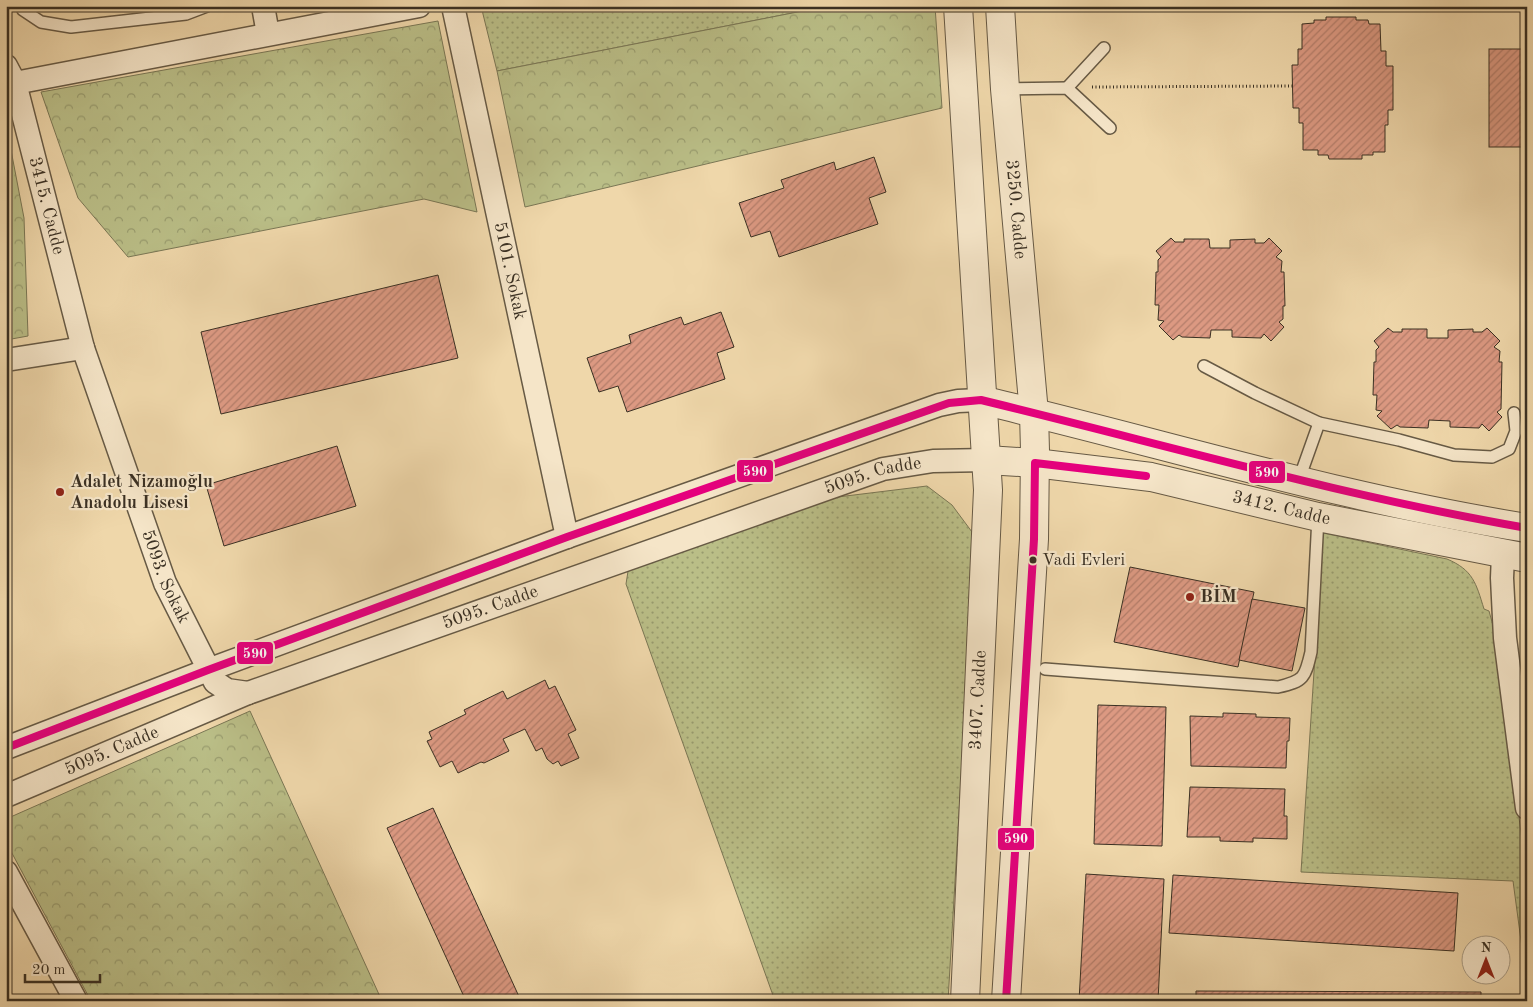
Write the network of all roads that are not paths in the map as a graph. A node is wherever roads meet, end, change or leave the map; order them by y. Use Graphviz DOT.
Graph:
graph roads {
  1 [pos="21,6"];
  2 [pos="207,6"];
  3 [pos="263,6"];
  4 [pos="420,6"];
  5 [pos="453,6"];
  6 [pos="958,6"];
  7 [pos="1000,6"];
  8 [pos="268,34"];
  9 [pos="1104,48"];
  10 [pos="11,75"];
  11 [pos="1067,88"];
  12 [pos="1005,89"];
  13 [pos="1110,128"];
  14 [pos="83,348"];
  15 [pos="6,360"];
  16 [pos="1204,366"];
  17 [pos="981,400"];
  18 [pos="1034,413"];
  19 [pos="1514,413"];
  20 [pos="1319,423"];
  21 [pos="987,460"];
  22 [pos="1035,463"];
  23 [pos="1298,482"];
  24 [pos="1318,517"];
  25 [pos="1516,527"];
  26 [pos="567,536"];
  27 [pos="1515,557"];
  28 [pos="1045,669"];
  29 [pos="208,670"];
  30 [pos="248,693"];
  31 [pos="6,748"];
  32 [pos="6,796"];
  33 [pos="1527,808"];
  34 [pos="6,872"];
  35 [pos="76,1001"];
  36 [pos="965,1001"];
  37 [pos="1006,1001"];
  1 -- 2 [label="lane"];
  3 -- 8 [label="street"];
  4 -- 8 [label="street"];
  5 -- 26 [label="street, 5101. Sokak"];
  6 -- 17 [label="street"];
  7 -- 12 [label="street, 3250. Cadde"];
  8 -- 10 [label="street"];
  9 -- 11 [label="lane"];
  10 -- 14 [label="street, 3415. Cadde"];
  11 -- 12 [label="lane"];
  11 -- 13 [label="lane"];
  12 -- 18 [label="street, 3250. Cadde"];
  14 -- 15 [label="street"];
  14 -- 29 [label="street, 5093. Sokak"];
  16 -- 20 [label="lane"];
  17 -- 18 [label="street, 3412. Cadde"];
  17 -- 21 [label="street, 3407. Cadde"];
  17 -- 26 [label="street"];
  18 -- 22 [label="street"];
  18 -- 23 [label="street, 3412. Cadde"];
  19 -- 20 [label="lane"];
  20 -- 23 [label="lane"];
  21 -- 22 [label="street, 3412. Cadde"];
  21 -- 30 [label="street, 5095. Cadde"];
  21 -- 36 [label="street, 3407. Cadde"];
  22 -- 24 [label="street, 3412. Cadde"];
  22 -- 37 [label="street"];
  23 -- 25 [label="street, 3412. Cadde"];
  24 -- 27 [label="street, 3412. Cadde"];
  24 -- 28 [label="lane"];
  25 -- 27 [label="street"];
  26 -- 29 [label="street"];
  27 -- 33 [label="street"];
  29 -- 30 [label="street, 5093. Sokak"];
  29 -- 31 [label="street"];
  30 -- 32 [label="street, 5095. Cadde"];
  34 -- 35 [label="street"];
}
